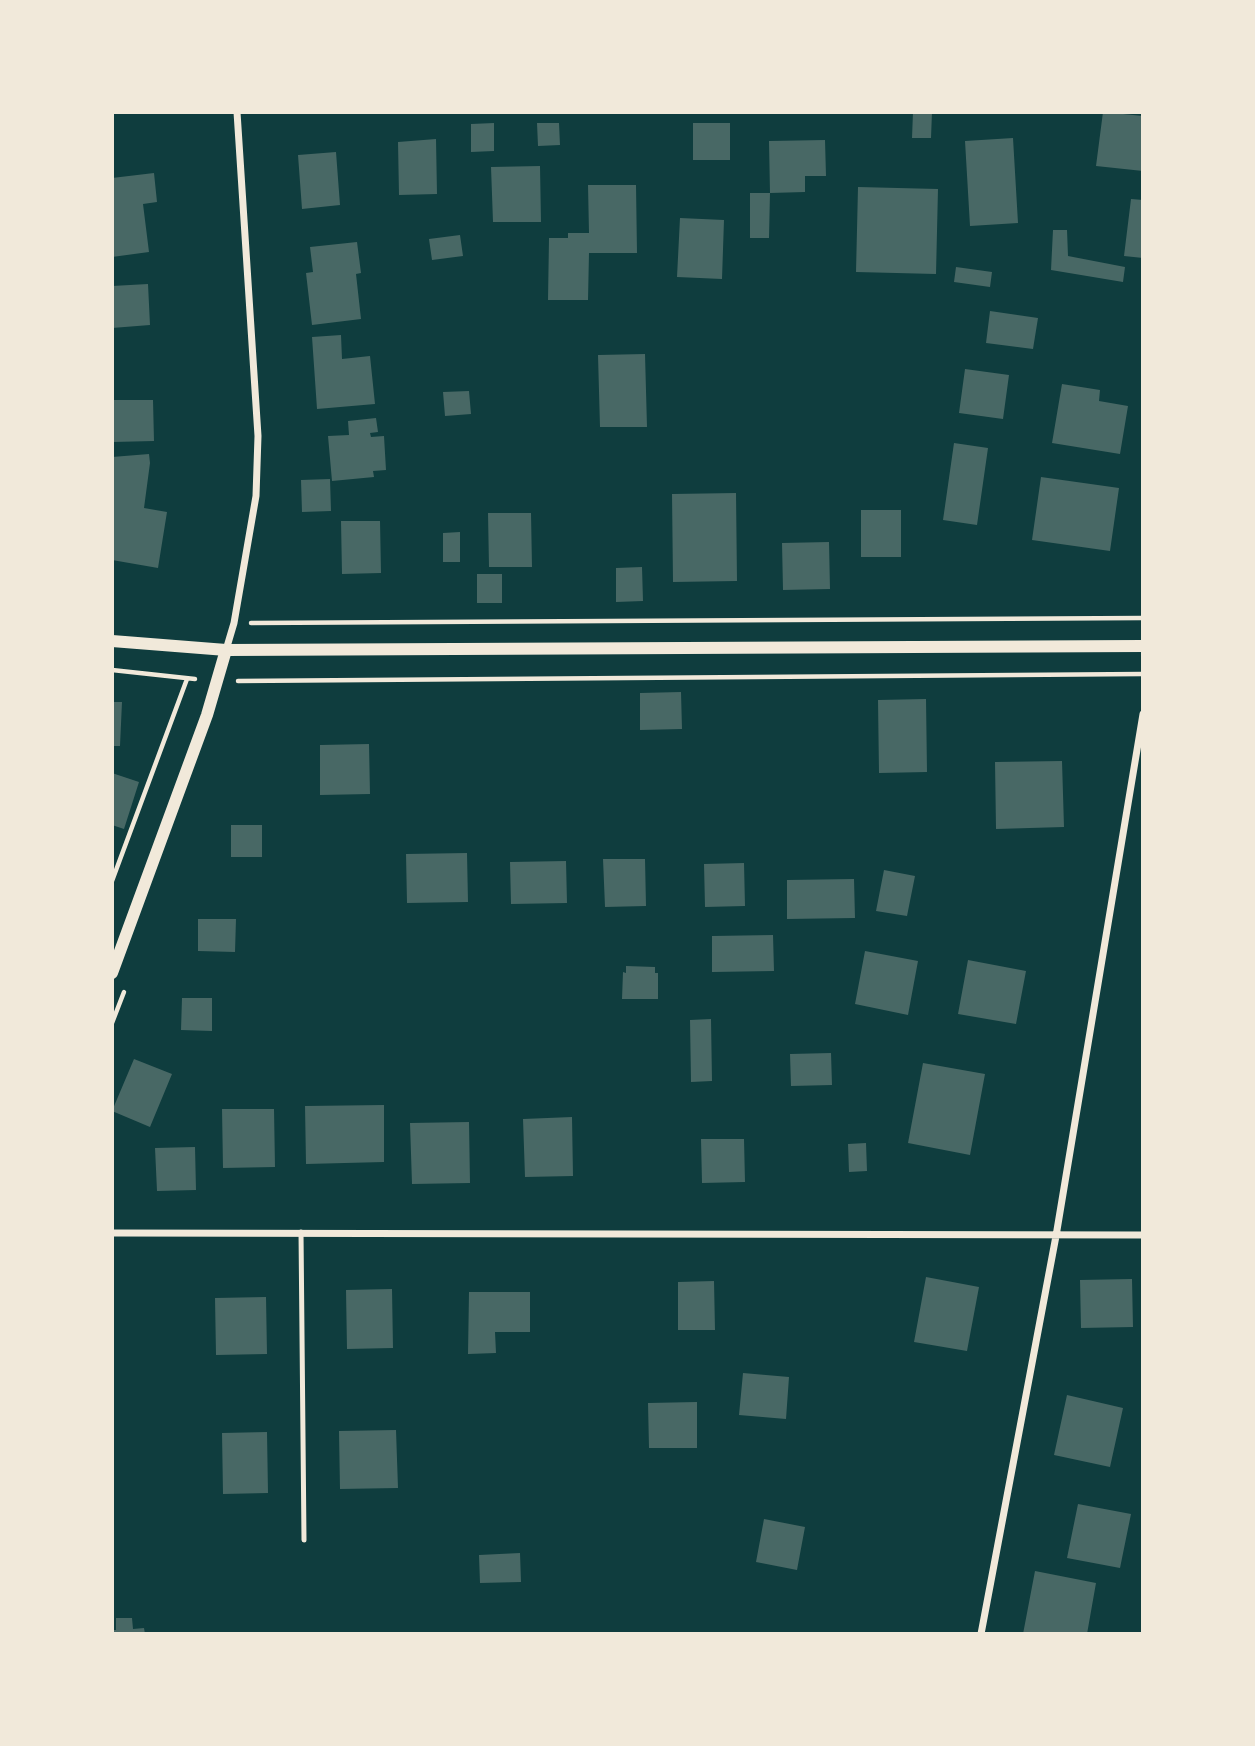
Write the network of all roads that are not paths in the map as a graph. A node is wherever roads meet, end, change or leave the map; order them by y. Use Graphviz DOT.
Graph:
graph roads {
  1 [pos="237,112"];
  2 [pos="112,641"];
  3 [pos="1143,646"];
  4 [pos="226,650"];
  5 [pos="1143,714"];
  6 [pos="112,973"];
  7 [pos="301,1232"];
  8 [pos="112,1233"];
  9 [pos="1056,1236"];
  10 [pos="1143,1236"];
  11 [pos="304,1540"];
  12 [pos="981,1634"];
  1 -- 4 [label="street"];
  2 -- 4 [label="street"];
  3 -- 4 [label="street"];
  4 -- 6 [label="street"];
  5 -- 9 [label="street"];
  7 -- 8 [label="street"];
  7 -- 9 [label="street"];
  7 -- 11 [label="lane"];
  9 -- 10 [label="street"];
  9 -- 12 [label="street"];
}
